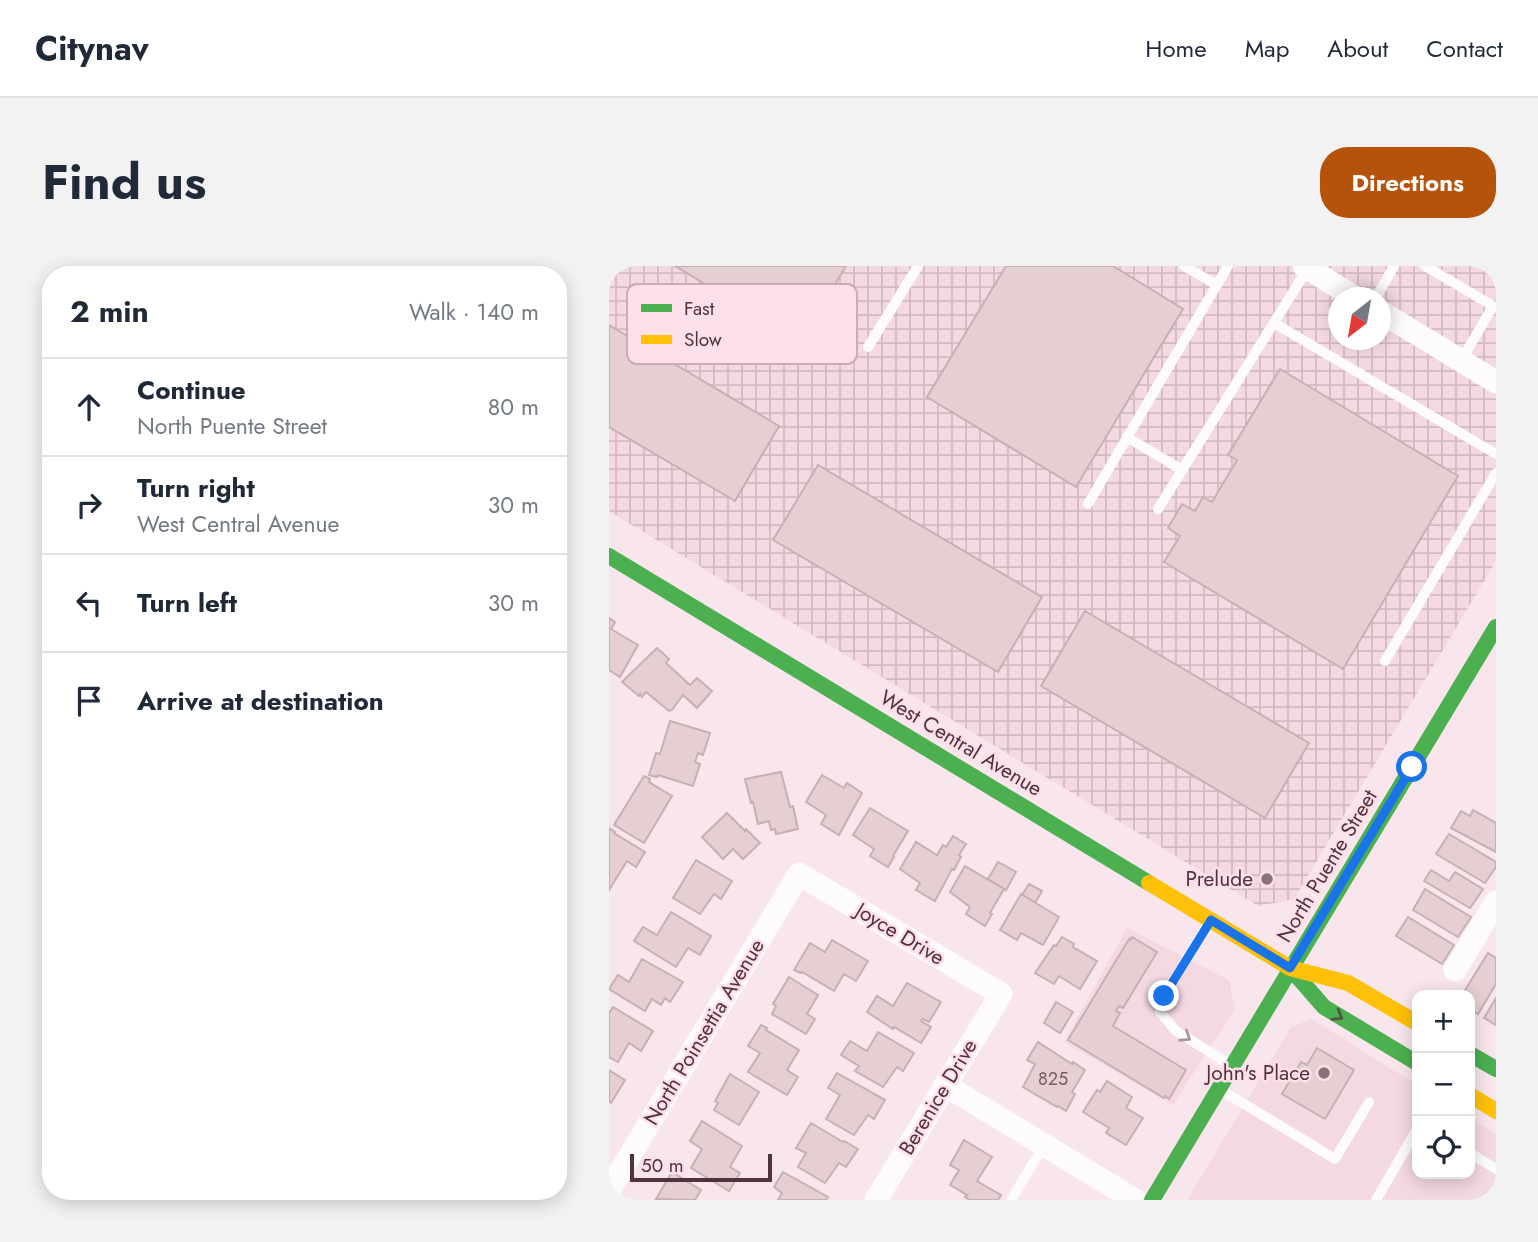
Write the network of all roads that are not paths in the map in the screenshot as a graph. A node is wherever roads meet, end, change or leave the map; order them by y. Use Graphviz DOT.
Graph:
graph roads {
  1 [pos="918,266"];
  2 [pos="1184,266"];
  3 [pos="1228,266"];
  4 [pos="1394,266"];
  5 [pos="1425,266"];
  6 [pos="1307,267"];
  7 [pos="1217,285"];
  8 [pos="1339,287"];
  9 [pos="1382,287"];
  10 [pos="1391,318"];
  11 [pos="1273,323"];
  12 [pos="868,347"];
  13 [pos="1461,361"];
  14 [pos="1496,382"];
  15 [pos="1127,437"];
  16 [pos="1496,454"];
  17 [pos="1182,470"];
  18 [pos="1496,473"];
  19 [pos="1088,503"];
  20 [pos="1158,509"];
  21 [pos="609,556"];
  22 [pos="1496,627"];
  23 [pos="1385,662"];
  24 [pos="799,874"];
  25 [pos="1496,902"];
  26 [pos="1211,920"];
  27 [pos="1489,931"];
  28 [pos="1290,968"];
  29 [pos="1455,970"];
  30 [pos="1001,994"];
  31 [pos="1412,1020"];
  32 [pos="1475,1057"];
  33 [pos="1412,1060"];
  34 [pos="1232,1066"];
  35 [pos="1496,1069"];
  36 [pos="945,1085"];
  37 [pos="1218,1089"];
  38 [pos="1475,1098"];
  39 [pos="1369,1102"];
  40 [pos="1496,1111"];
  41 [pos="1412,1138"];
  42 [pos="1044,1145"];
  43 [pos="1475,1156"];
  44 [pos="1496,1169"];
  45 [pos="609,1190"];
  46 [pos="1159,1195"];
  47 [pos="876,1200"];
  48 [pos="1011,1200"];
  49 [pos="1135,1200"];
  50 [pos="1376,1200"];
  1 -- 12 [label="lane"];
  2 -- 7 [label="lane"];
  3 -- 7 [label="lane"];
  4 -- 9 [label="lane"];
  5 -- 13 [label="lane"];
  6 -- 8 [label="street"];
  6 -- 11 [label="lane"];
  7 -- 15 [label="lane"];
  10 -- 13 [label="street"];
  11 -- 16 [label="lane"];
  11 -- 17 [label="lane"];
  13 -- 14 [label="street"];
  15 -- 17 [label="lane"];
  15 -- 19 [label="lane"];
  17 -- 20 [label="lane"];
  18 -- 23 [label="lane"];
  21 -- 26 [label="main road, West Central Avenue"];
  22 -- 28 [label="main road, North Puente Street"];
  24 -- 30 [label="street, Joyce Drive"];
  24 -- 45 [label="street, North Poinsettia Avenue"];
  25 -- 27 [label="street"];
  26 -- 28 [label="main road, West Central Avenue"];
  26 -- 34 [label="lane, one-way"];
  27 -- 29 [label="street"];
  28 -- 31 [label="main road, West Central Avenue"];
  28 -- 33 [label="main road, West Central Avenue, one-way"];
  28 -- 34 [label="main road, North Puente Street"];
  30 -- 36 [label="street, Berenice Drive"];
  32 -- 35 [label="main road"];
  34 -- 37 [label="main road, North Puente Street"];
  36 -- 42 [label="street"];
  36 -- 47 [label="street, Berenice Drive"];
  37 -- 39 [label="lane"];
  37 -- 46 [label="main road, North Puente Street"];
  38 -- 40 [label="main road"];
  41 -- 50 [label="lane"];
  42 -- 48 [label="lane"];
  42 -- 49 [label="street"];
  43 -- 44 [label="lane"];
}
